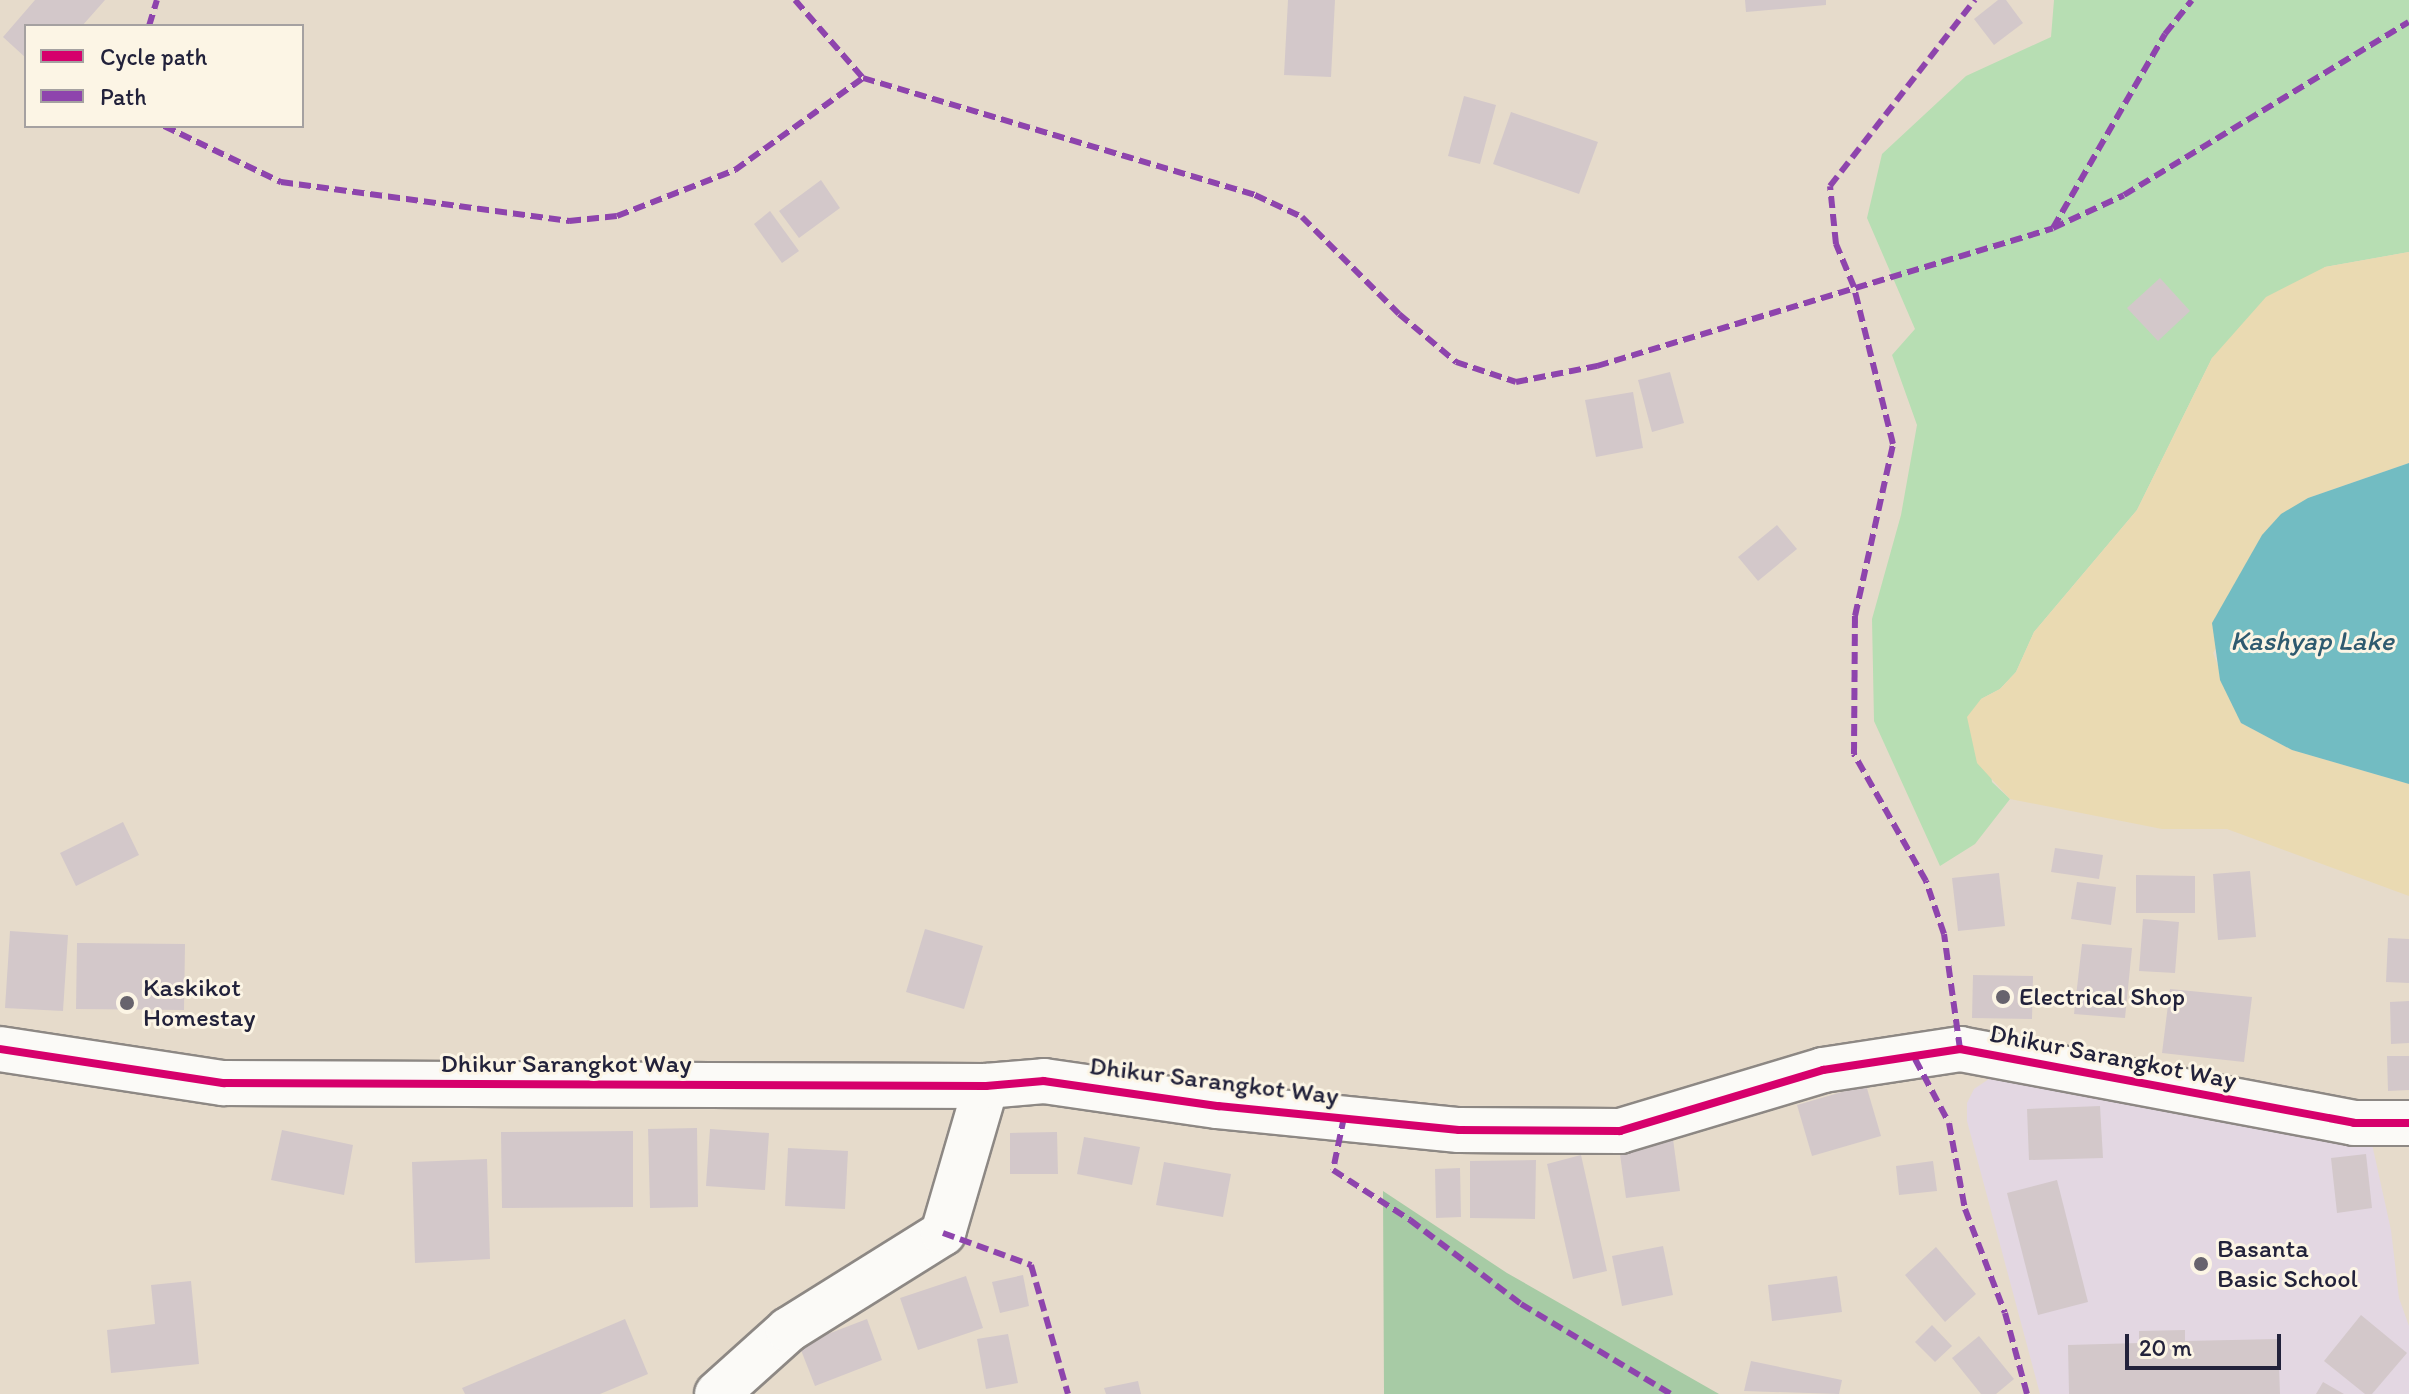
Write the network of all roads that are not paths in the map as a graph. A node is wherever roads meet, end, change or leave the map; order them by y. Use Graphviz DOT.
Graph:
graph roads {
  1 [pos="0,1049"];
  2 [pos="986,1086"];
  3 [pos="2409,1123"];
  4 [pos="717,1394"];
  1 -- 2 [label="street, Dhikur Sarangkot Way"];
  2 -- 3 [label="street, Dhikur Sarangkot Way"];
  2 -- 4 [label="street"];
}
